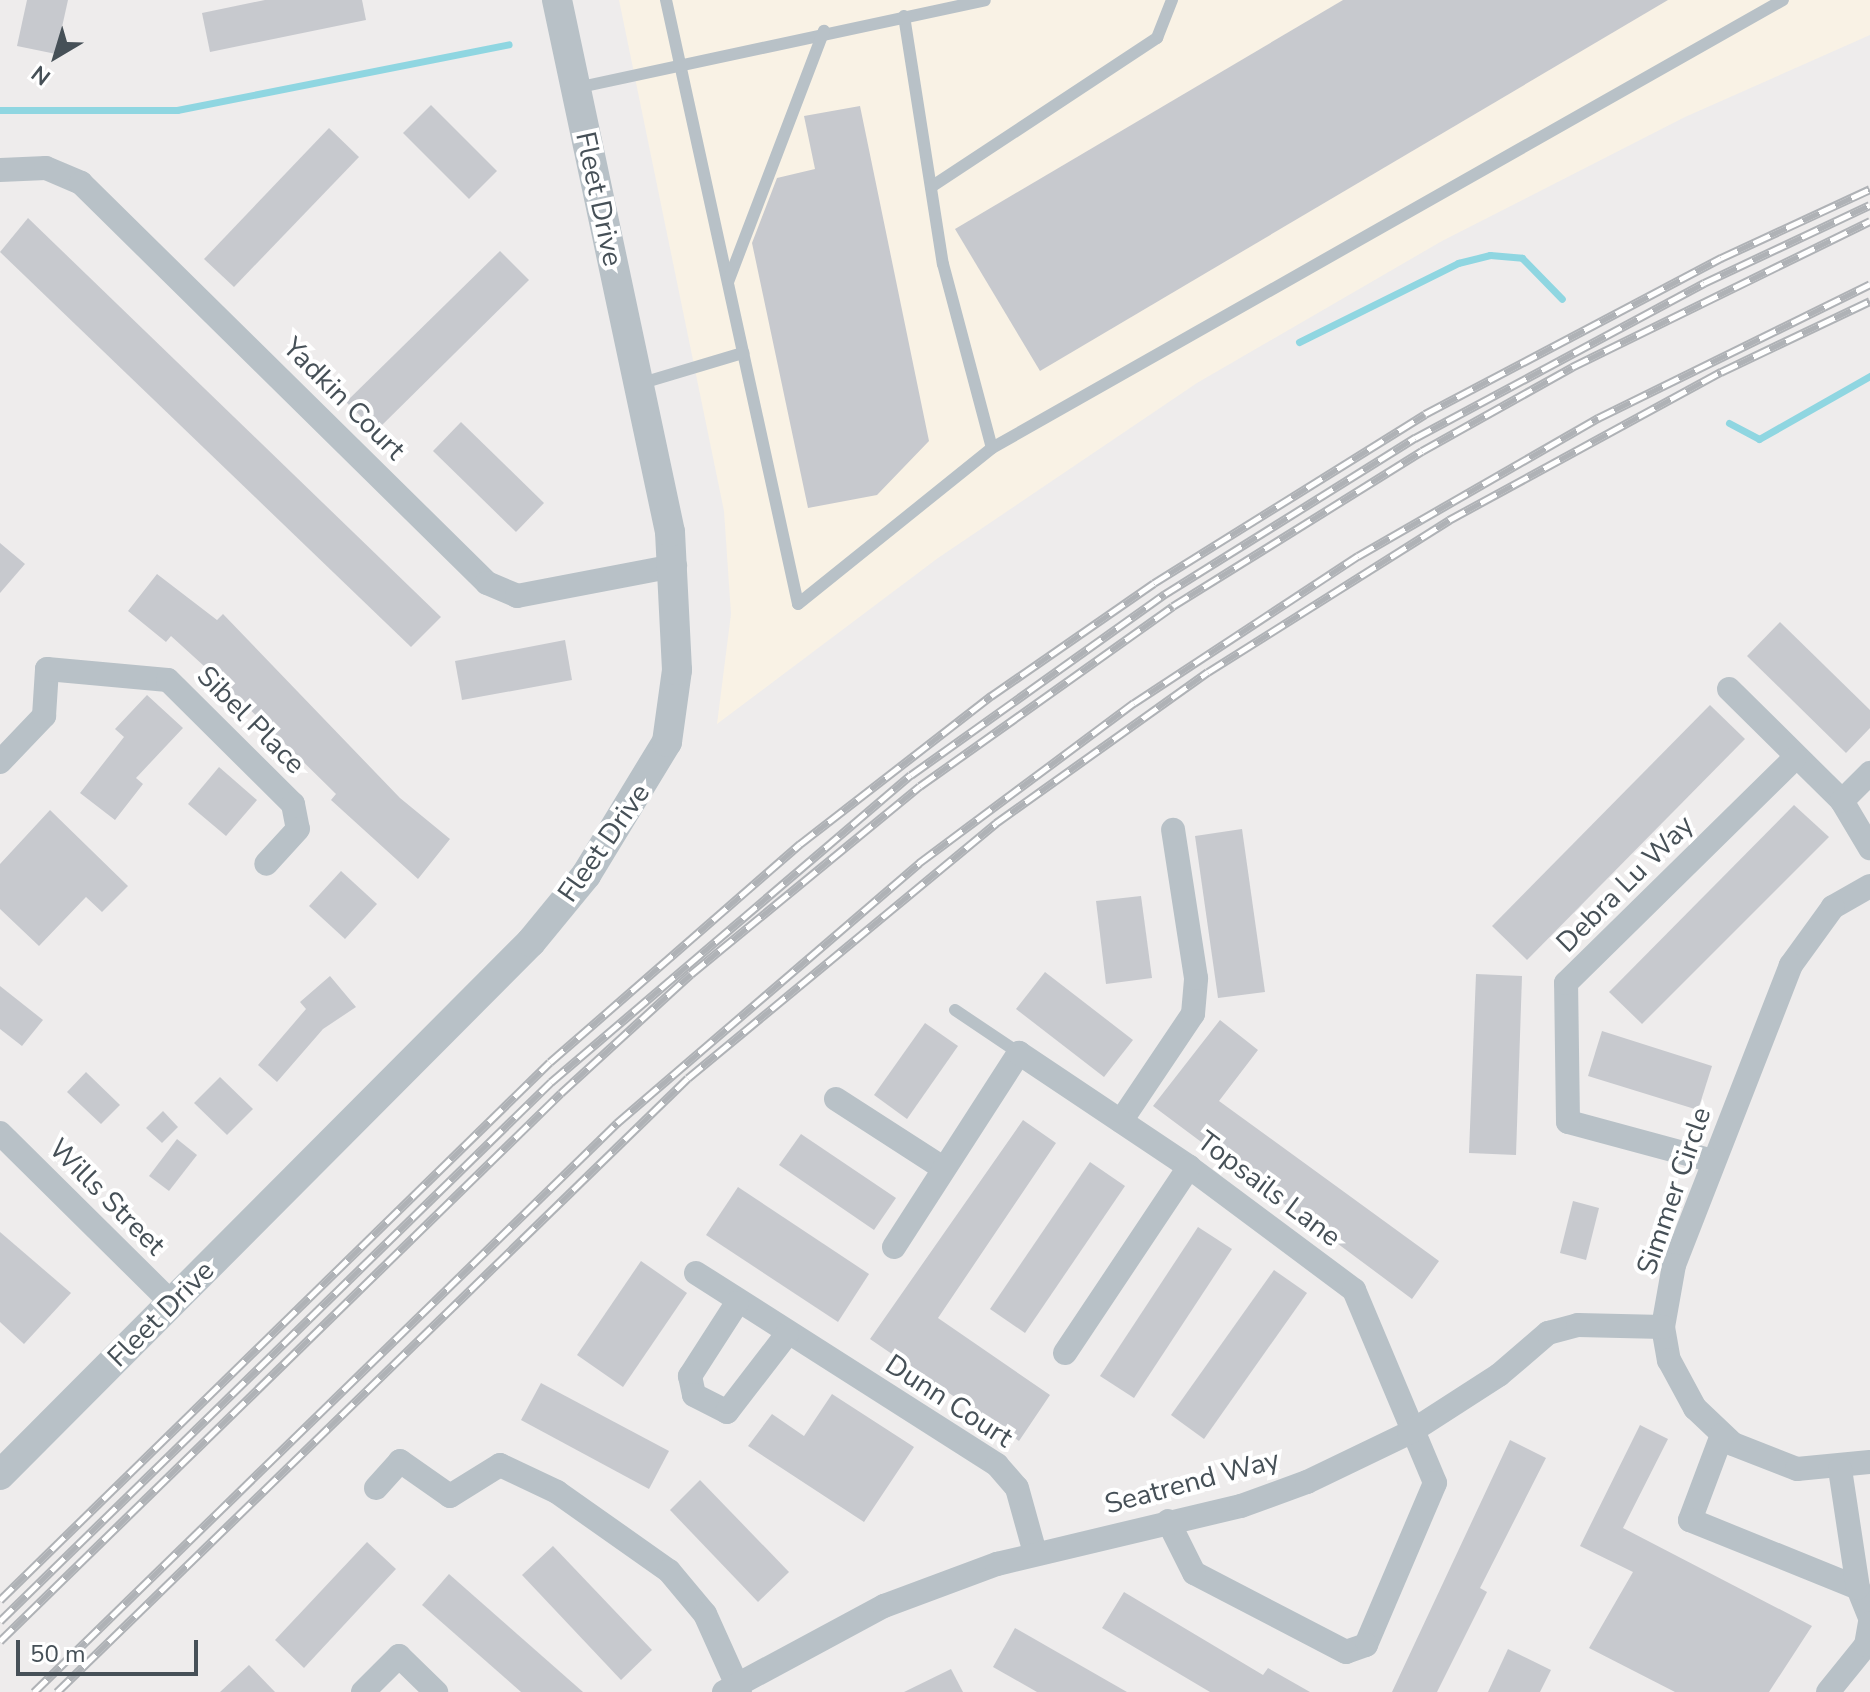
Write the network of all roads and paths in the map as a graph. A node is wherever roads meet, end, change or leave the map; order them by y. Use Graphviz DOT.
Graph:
graph roads {
  1 [pos="557,0"];
  2 [pos="666,0"];
  3 [pos="985,0"];
  4 [pos="1172,0"];
  5 [pos="1783,0"];
  6 [pos="904,16"];
  7 [pos="824,31"];
  8 [pos="680,62"];
  9 [pos="576,88"];
  10 [pos="0,170"];
  11 [pos="931,187"];
  12 [pos="728,282"];
  13 [pos="743,353"];
  14 [pos="638,384"];
  15 [pos="992,448"];
  16 [pos="675,566"];
  17 [pos="1729,689"];
  18 [pos="1794,759"];
  19 [pos="0,762"];
  20 [pos="1870,773"];
  21 [pos="1842,801"];
  22 [pos="1173,830"];
  23 [pos="1870,848"];
  24 [pos="266,864"];
  25 [pos="1870,886"];
  26 [pos="955,1010"];
  27 [pos="1019,1053"];
  28 [pos="836,1099"];
  29 [pos="1121,1121"];
  30 [pos="0,1133"];
  31 [pos="1713,1161"];
  32 [pos="1189,1167"];
  33 [pos="943,1168"];
  34 [pos="894,1247"];
  35 [pos="696,1273"];
  36 [pos="172,1303"];
  37 [pos="737,1303"];
  38 [pos="1663,1327"];
  39 [pos="787,1334"];
  40 [pos="1065,1353"];
  41 [pos="1409,1433"];
  42 [pos="1722,1435"];
  43 [pos="1870,1462"];
  44 [pos="1840,1469"];
  45 [pos="0,1475"];
  46 [pos="376,1488"];
  47 [pos="1168,1521"];
  48 [pos="1035,1553"];
  49 [pos="1858,1588"];
  50 [pos="1870,1620"];
  51 [pos="733,1689"];
  52 [pos="363,1692"];
  53 [pos="436,1692"];
  54 [pos="1828,1692"];
  1 -- 9 [label="street, Fleet Drive"];
  2 -- 8 [label="lane"];
  3 -- 6 [label="lane"];
  4 -- 11 [label="lane"];
  5 -- 15 [label="lane"];
  6 -- 7 [label="lane"];
  6 -- 11 [label="lane"];
  7 -- 8 [label="lane"];
  7 -- 12 [label="lane"];
  8 -- 9 [label="lane"];
  8 -- 12 [label="lane"];
  9 -- 14 [label="street, Fleet Drive"];
  10 -- 16 [label="street, Yadkin Court"];
  11 -- 15 [label="lane"];
  12 -- 13 [label="lane"];
  13 -- 14 [label="lane"];
  13 -- 15 [label="lane"];
  14 -- 16 [label="street, Fleet Drive"];
  16 -- 36 [label="street, Fleet Drive"];
  17 -- 18 [label="street"];
  18 -- 21 [label="street"];
  18 -- 31 [label="street, Debra Lu Way"];
  19 -- 24 [label="street, Sibel Place"];
  20 -- 21 [label="street"];
  21 -- 23 [label="street"];
  22 -- 29 [label="street"];
  25 -- 31 [label="street, Simmer Circle"];
  26 -- 27 [label="lane"];
  27 -- 29 [label="street, Topsails Lane"];
  27 -- 33 [label="street"];
  28 -- 33 [label="street"];
  29 -- 32 [label="street, Topsails Lane"];
  30 -- 36 [label="street, Wills Street"];
  31 -- 38 [label="street, Simmer Circle"];
  32 -- 40 [label="street"];
  32 -- 41 [label="street, Topsails Lane"];
  33 -- 34 [label="street"];
  35 -- 37 [label="street, Dunn Court"];
  36 -- 45 [label="street, Fleet Drive"];
  37 -- 39 [label="street, Dunn Court"];
  37 -- 39 [label="street"];
  38 -- 41 [label="street, Seatrend Way"];
  38 -- 42 [label="street, Simmer Circle"];
  39 -- 48 [label="street, Dunn Court"];
  41 -- 47 [label="street, Seatrend Way"];
  41 -- 47 [label="street, Topsails Lane"];
  42 -- 44 [label="street, Simmer Circle"];
  42 -- 49 [label="street"];
  43 -- 44 [label="street, Simmer Circle"];
  44 -- 49 [label="street"];
  46 -- 51 [label="street"];
  47 -- 48 [label="street, Seatrend Way"];
  48 -- 51 [label="street, Seatrend Way"];
  49 -- 50 [label="street"];
  50 -- 54 [label="street"];
  52 -- 53 [label="street"];
}
